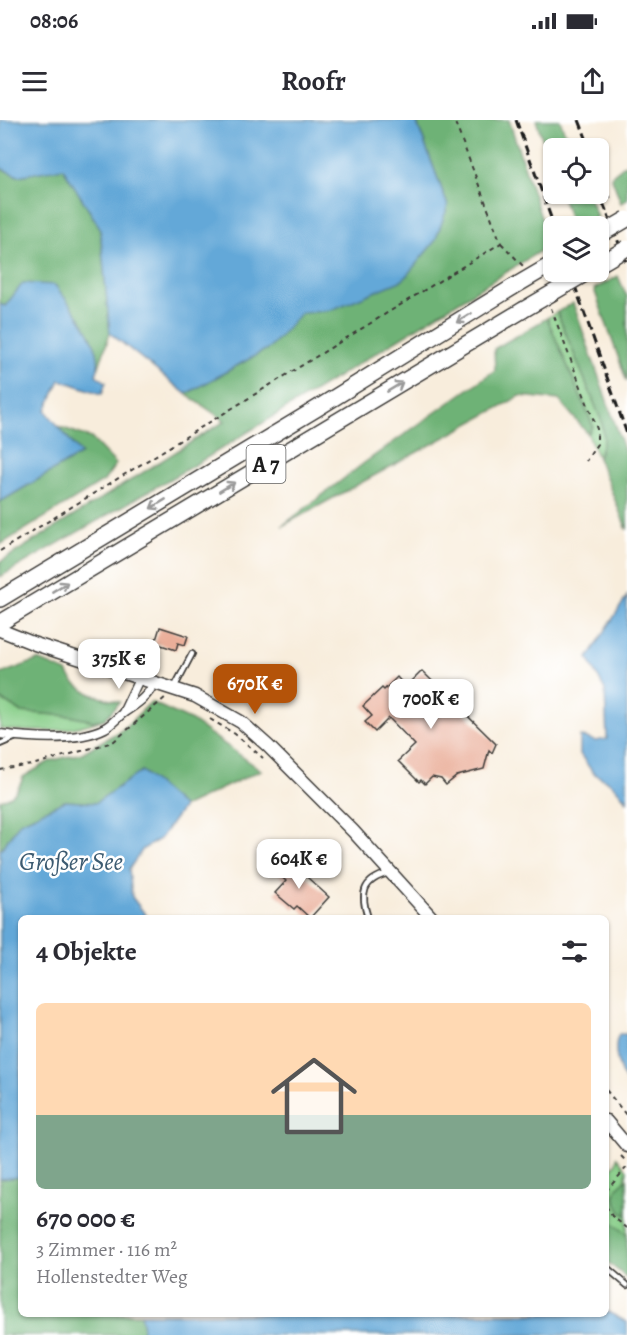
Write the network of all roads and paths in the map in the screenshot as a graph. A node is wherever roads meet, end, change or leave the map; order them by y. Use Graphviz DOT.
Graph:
graph roads {
  1 [pos="454,120"];
  2 [pos="627,219"];
  3 [pos="609,230"];
  4 [pos="501,243"];
  5 [pos="627,248"];
  6 [pos="609,259"];
  7 [pos="543,269"];
  8 [pos="530,273"];
  9 [pos="571,282"];
  10 [pos="548,299"];
  11 [pos="586,461"];
  12 [pos="0,551"];
  13 [pos="0,599"];
  14 [pos="5,620"];
  15 [pos="0,630"];
  16 [pos="192,654"];
  17 [pos="140,676"];
  18 [pos="153,686"];
  19 [pos="170,692"];
  20 [pos="123,714"];
  21 [pos="207,717"];
  22 [pos="0,734"];
  23 [pos="17,736"];
  24 [pos="0,744"];
  25 [pos="268,763"];
  26 [pos="392,873"];
  27 [pos="367,915"];
  28 [pos="429,915"];
  29 [pos="609,1094"];
  30 [pos="627,1116"];
  31 [pos="609,1125"];
  32 [pos="627,1146"];
  33 [pos="627,1167"];
  34 [pos="609,1188"];
  35 [pos="609,1211"];
  36 [pos="627,1228"];
  37 [pos="609,1270"];
  38 [pos="627,1285"];
  1 -- 4 [label="path"];
  2 -- 3 [label="highway, bridge"];
  4 -- 8 [label="path"];
  4 -- 12 [label="path"];
  5 -- 6 [label="highway, bridge"];
  7 -- 13 [label="highway, A 7, one-way, bridge"];
  14 -- 9 [label="highway, A 7, one-way, bridge"];
  10 -- 11 [label="path"];
  15 -- 17 [label="main road"];
  16 -- 19 [label="lane"];
  17 -- 18 [label="main road"];
  17 -- 20 [label="street"];
  18 -- 19 [label="main road"];
  18 -- 19 [label="path"];
  18 -- 20 [label="street"];
  19 -- 26 [label="main road"];
  20 -- 23 [label="street"];
  21 -- 25 [label="path"];
  22 -- 23 [label="street"];
  23 -- 24 [label="lane"];
  26 -- 27 [label="lane"];
  26 -- 28 [label="main road"];
  29 -- 30 [label="path"];
  31 -- 32 [label="main road"];
  33 -- 34 [label="path"];
  35 -- 36 [label="path"];
  37 -- 38 [label="lane"];
}
